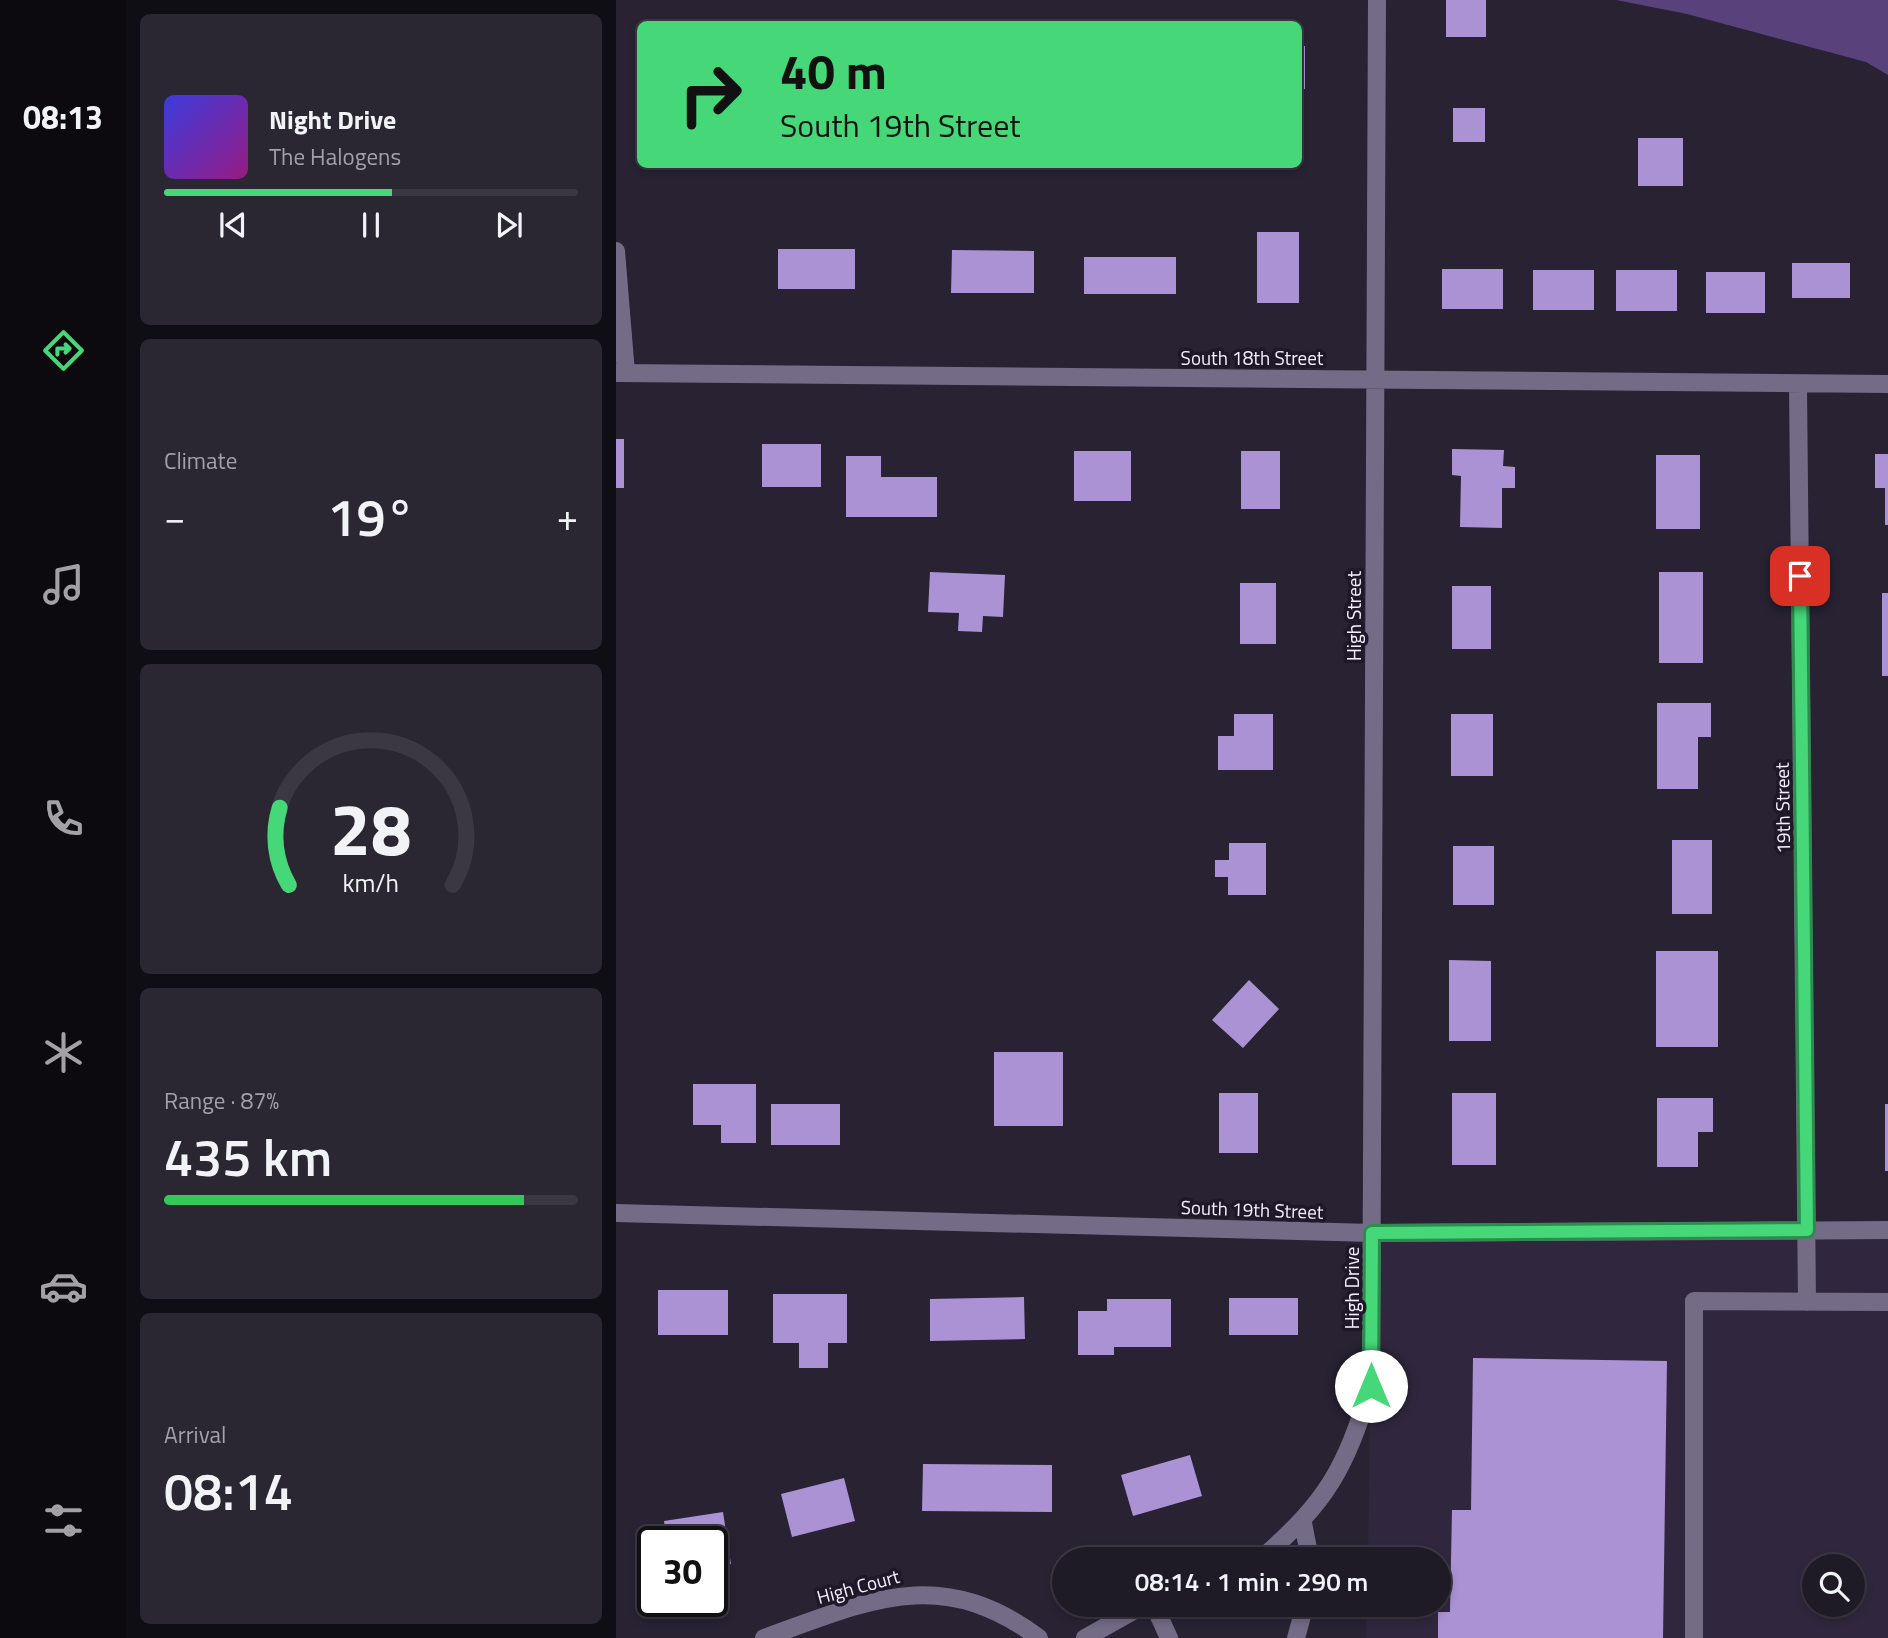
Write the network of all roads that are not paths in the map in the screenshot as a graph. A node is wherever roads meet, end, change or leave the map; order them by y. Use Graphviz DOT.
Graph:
graph roads {
  1 [pos="1377,0"];
  2 [pos="616,251"];
  3 [pos="621,373"];
  4 [pos="1375,379"];
  5 [pos="1888,384"];
  6 [pos="1798,385"];
  7 [pos="616,1213"];
  8 [pos="1807,1230"];
  9 [pos="1888,1230"];
  10 [pos="1372,1233"];
  11 [pos="1807,1302"];
  12 [pos="1888,1302"];
  13 [pos="1303,1522"];
  14 [pos="1275,1547"];
  15 [pos="1308,1547"];
  16 [pos="1123,1617"];
  17 [pos="1160,1617"];
  18 [pos="1302,1617"];
  19 [pos="764,1638"];
  20 [pos="1039,1638"];
  21 [pos="1085,1638"];
  22 [pos="1170,1638"];
  23 [pos="1296,1638"];
  24 [pos="1694,1638"];
  1 -- 4 [label="street, High Street"];
  2 -- 3 [label="street"];
  3 -- 4 [label="street, South 18th Street"];
  4 -- 6 [label="street, South 18th Street"];
  4 -- 10 [label="street, High Street"];
  5 -- 6 [label="street, South 18th Street"];
  6 -- 8 [label="street, 19th Street"];
  7 -- 10 [label="street, South 19th Street"];
  8 -- 9 [label="street, South 19th Street"];
  8 -- 10 [label="street, South 19th Street"];
  8 -- 11 [label="street, 19th Street"];
  10 -- 13 [label="street, High Drive"];
  11 -- 12 [label="street"];
  11 -- 24 [label="street"];
  13 -- 14 [label="street, High Drive"];
  13 -- 15 [label="street"];
  16 -- 21 [label="street"];
  17 -- 22 [label="street"];
  18 -- 23 [label="street"];
  19 -- 20 [label="street, High Court"];
}
